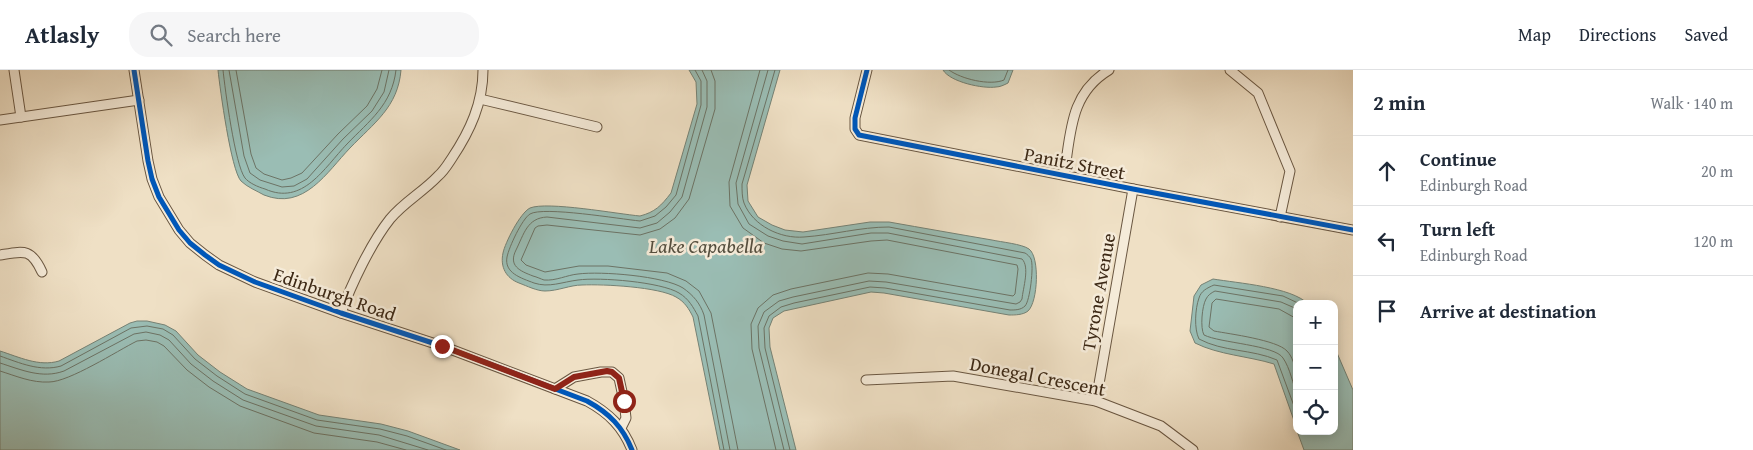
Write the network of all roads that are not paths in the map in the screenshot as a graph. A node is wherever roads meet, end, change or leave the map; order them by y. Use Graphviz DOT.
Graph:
graph roads {
  1 [pos="14,70"];
  2 [pos="134,70"];
  3 [pos="483,70"];
  4 [pos="867,70"];
  5 [pos="1109,70"];
  6 [pos="1230,70"];
  7 [pos="480,99"];
  8 [pos="139,100"];
  9 [pos="21,117"];
  10 [pos="0,120"];
  11 [pos="597,127"];
  12 [pos="1064,176"];
  13 [pos="1133,189"];
  14 [pos="1280,216"];
  15 [pos="1353,230"];
  16 [pos="0,255"];
  17 [pos="42,272"];
  18 [pos="341,313"];
  19 [pos="866,380"];
  20 [pos="555,389"];
  21 [pos="1096,401"];
  22 [pos="621,428"];
  23 [pos="632,450"];
  24 [pos="1193,450"];
  1 -- 9 [label="street"];
  2 -- 8 [label="street, Edinburgh Road"];
  3 -- 7 [label="street"];
  4 -- 12 [label="street, Panitz Street"];
  5 -- 12 [label="street"];
  6 -- 14 [label="street"];
  7 -- 11 [label="street"];
  7 -- 18 [label="street"];
  8 -- 9 [label="street"];
  8 -- 18 [label="street, Edinburgh Road"];
  9 -- 10 [label="street"];
  12 -- 13 [label="street, Panitz Street"];
  13 -- 14 [label="street, Panitz Street"];
  13 -- 21 [label="street, Tyrone Avenue"];
  14 -- 15 [label="street, Panitz Street"];
  16 -- 17 [label="street"];
  18 -- 20 [label="street, Edinburgh Road"];
  19 -- 21 [label="street, Donegal Crescent"];
  20 -- 22 [label="street, Edinburgh Road"];
  20 -- 22 [label="street"];
  21 -- 24 [label="street, Donegal Crescent"];
  22 -- 23 [label="street, Edinburgh Road"];
}
